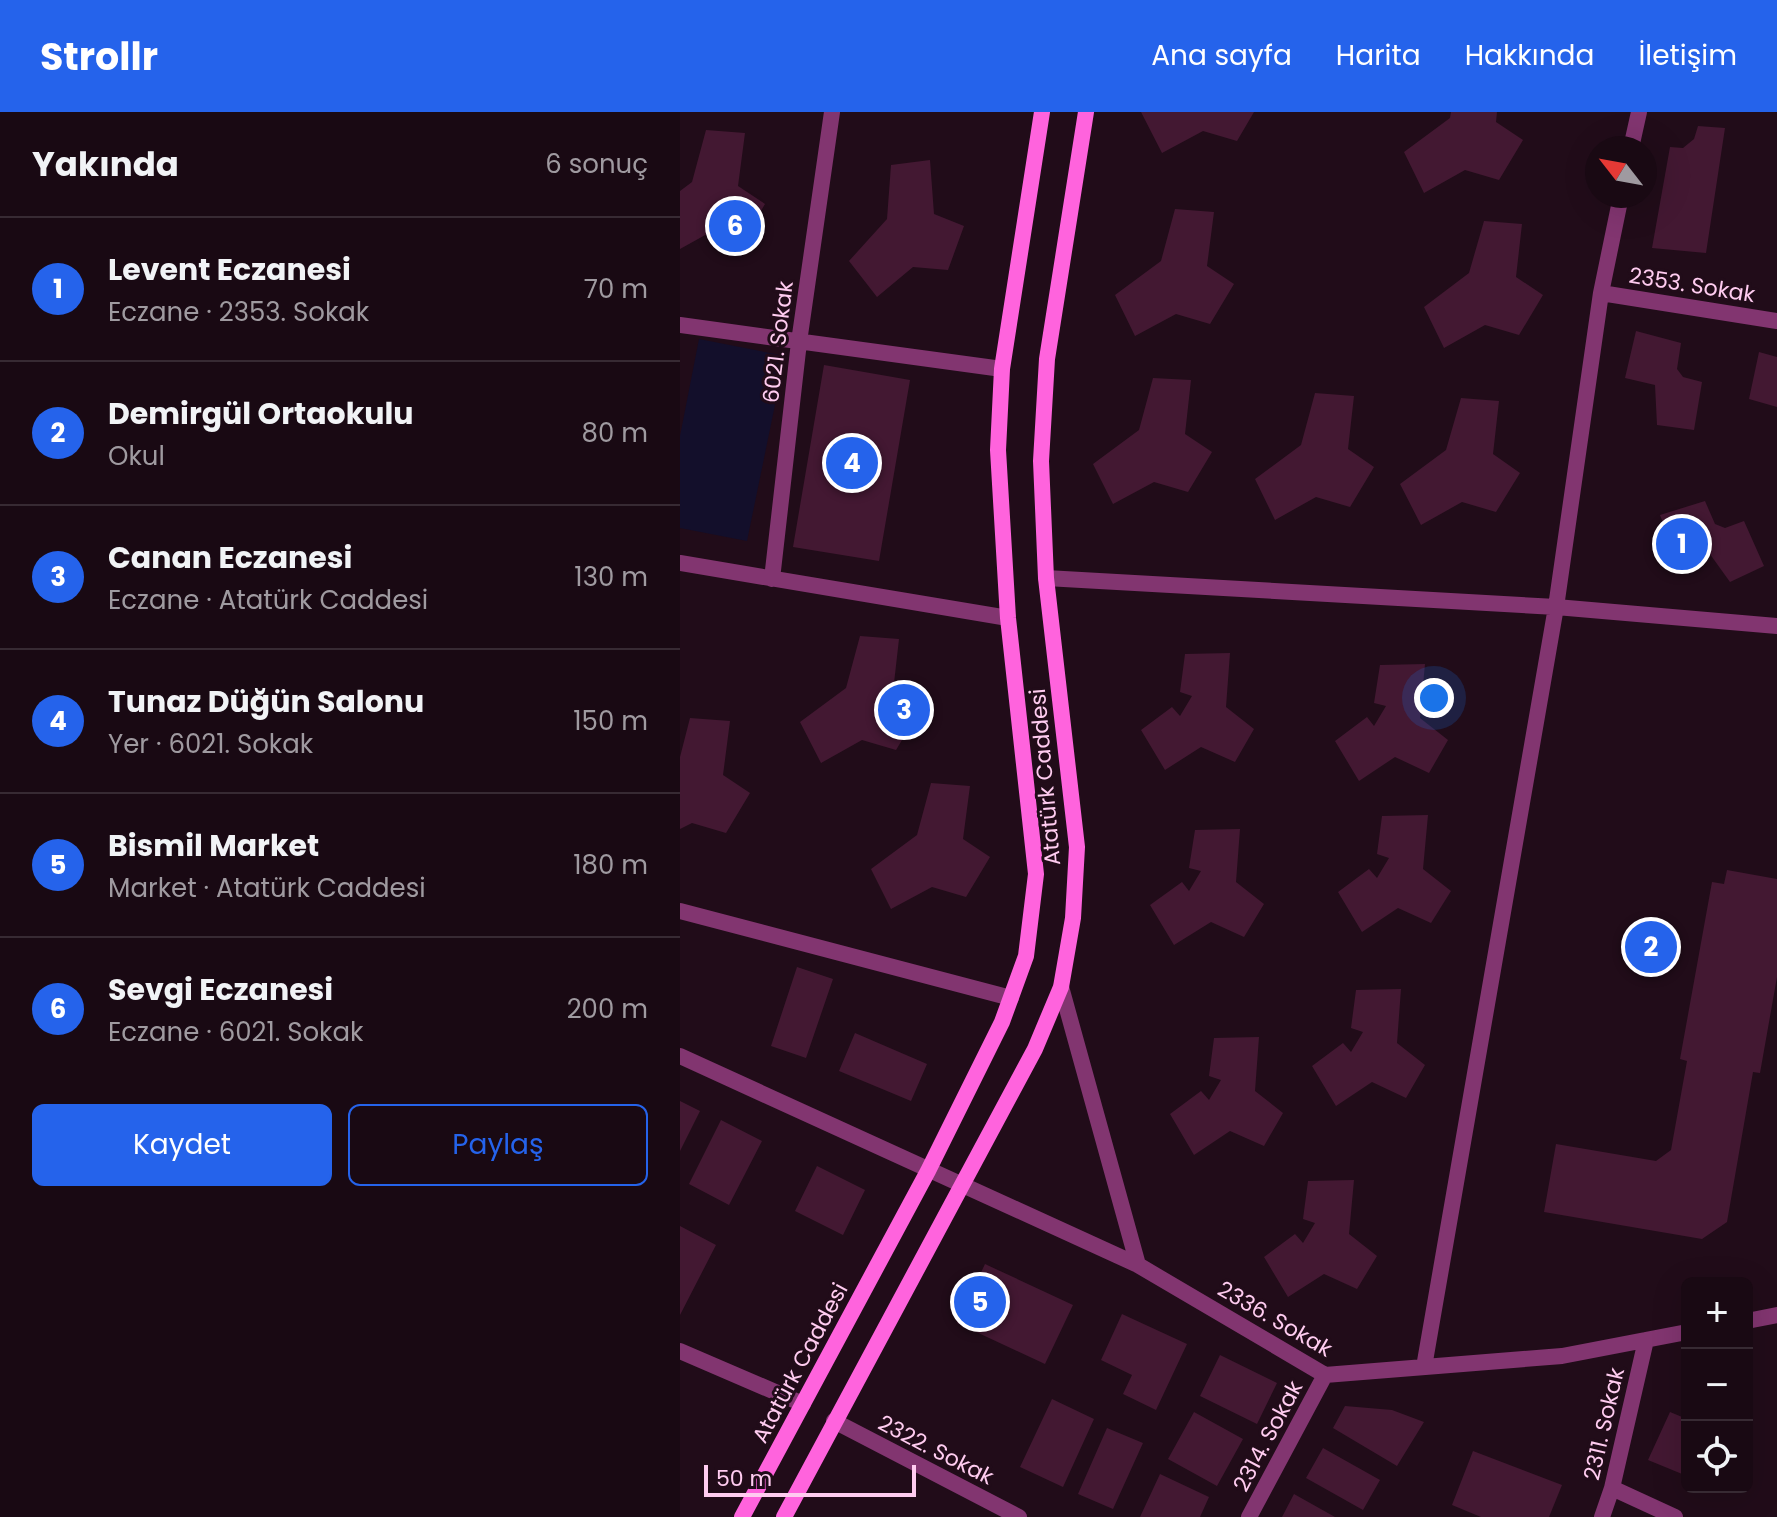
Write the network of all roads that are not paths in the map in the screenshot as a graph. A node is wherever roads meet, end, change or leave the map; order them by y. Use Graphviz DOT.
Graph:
graph roads {
  1 [pos="832,112"];
  2 [pos="1042,112"];
  3 [pos="1086,112"];
  4 [pos="1639,112"];
  5 [pos="1634,136"];
  6 [pos="1619,208"];
  7 [pos="1601,293"];
  8 [pos="1777,321"];
  9 [pos="680,325"];
  10 [pos="799,342"];
  11 [pos="1002,369"];
  12 [pos="680,563"];
  13 [pos="1046,578"];
  14 [pos="772,579"];
  15 [pos="1556,607"];
  16 [pos="1008,618"];
  17 [pos="1777,626"];
  18 [pos="680,911"];
  19 [pos="1061,987"];
  20 [pos="1011,998"];
  21 [pos="680,1056"];
  22 [pos="928,1171"];
  23 [pos="962,1185"];
  24 [pos="1138,1265"];
  25 [pos="1777,1315"];
  26 [pos="1753,1320"];
  27 [pos="1681,1333"];
  28 [pos="1646,1340"];
  29 [pos="680,1351"];
  30 [pos="1424,1367"];
  31 [pos="1325,1375"];
  32 [pos="803,1404"];
  33 [pos="834,1421"];
  34 [pos="1612,1488"];
  35 [pos="742,1517"];
  36 [pos="784,1517"];
  37 [pos="1019,1517"];
  38 [pos="1249,1517"];
  39 [pos="1602,1517"];
  40 [pos="1675,1517"];
  1 -- 10 [label="street, 6021. Sokak"];
  2 -- 11 [label="main road, Atatürk Caddesi"];
  3 -- 13 [label="main road, Atatürk Caddesi"];
  4 -- 5 [label="street"];
  6 -- 7 [label="street"];
  7 -- 8 [label="street, 2353. Sokak"];
  7 -- 15 [label="street"];
  9 -- 10 [label="street"];
  10 -- 11 [label="street"];
  10 -- 14 [label="street, 6021. Sokak"];
  11 -- 16 [label="main road, Atatürk Caddesi"];
  12 -- 14 [label="street"];
  13 -- 15 [label="street"];
  13 -- 19 [label="main road, Atatürk Caddesi"];
  14 -- 16 [label="street"];
  15 -- 17 [label="street"];
  15 -- 30 [label="street"];
  16 -- 20 [label="main road, Atatürk Caddesi"];
  18 -- 20 [label="street"];
  19 -- 23 [label="main road, Atatürk Caddesi"];
  19 -- 24 [label="street"];
  20 -- 22 [label="main road, Atatürk Caddesi"];
  21 -- 22 [label="street, 2336. Sokak"];
  22 -- 23 [label="street, 2336. Sokak"];
  22 -- 32 [label="main road, Atatürk Caddesi"];
  23 -- 24 [label="street, 2336. Sokak"];
  23 -- 33 [label="main road, Atatürk Caddesi"];
  24 -- 31 [label="street, 2336. Sokak"];
  25 -- 26 [label="street"];
  27 -- 28 [label="street, 2336. Sokak"];
  28 -- 30 [label="street, 2336. Sokak"];
  28 -- 34 [label="street, 2311. Sokak"];
  29 -- 32 [label="street"];
  30 -- 31 [label="street, 2336. Sokak"];
  31 -- 38 [label="street, 2314. Sokak"];
  32 -- 35 [label="main road, Atatürk Caddesi"];
  33 -- 36 [label="main road, Atatürk Caddesi"];
  33 -- 37 [label="street, 2322. Sokak"];
  34 -- 39 [label="street, 2311. Sokak"];
  34 -- 40 [label="street"];
}
